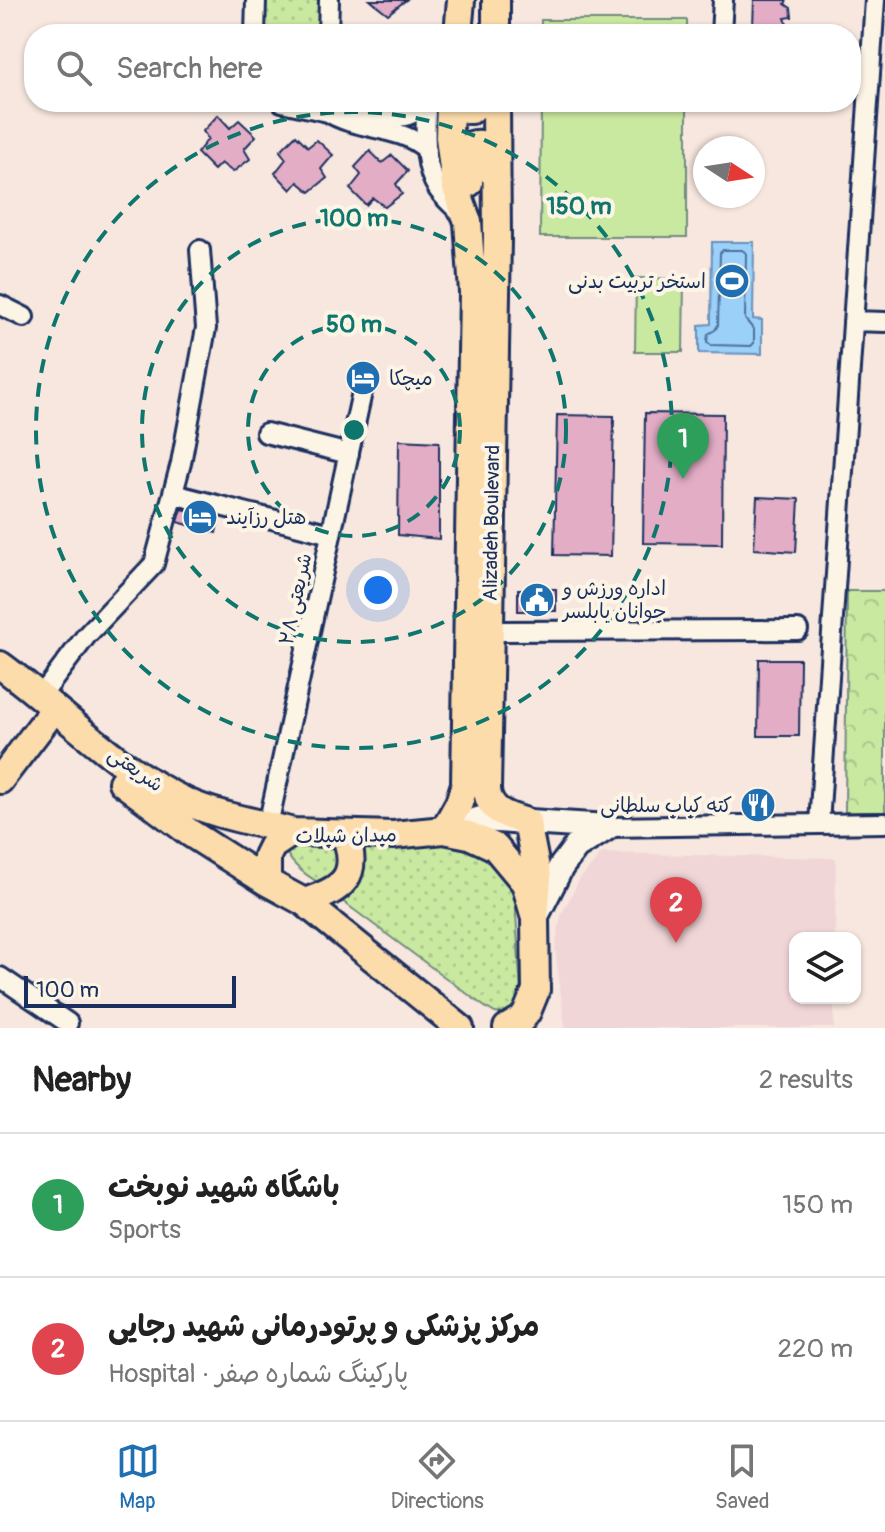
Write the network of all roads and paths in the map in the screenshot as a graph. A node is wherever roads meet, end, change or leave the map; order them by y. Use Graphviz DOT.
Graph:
graph roads {
  1 [pos="256,0"];
  2 [pos="329,0"];
  3 [pos="461,0"];
  4 [pos="723,0"];
  5 [pos="875,0"];
  6 [pos="255,24"];
  7 [pos="328,24"];
  8 [pos="459,24"];
  9 [pos="722,24"];
  10 [pos="333,112"];
  11 [pos="374,112"];
  12 [pos="417,112"];
  13 [pos="425,112"];
  14 [pos="450,112"];
  15 [pos="496,112"];
  16 [pos="427,150"];
  17 [pos="468,222"];
  18 [pos="497,239"];
  19 [pos="200,250"];
  20 [pos="0,305"];
  21 [pos="24,317"];
  22 [pos="853,321"];
  23 [pos="885,322"];
  24 [pos="364,383"];
  25 [pos="266,433"];
  26 [pos="349,454"];
  27 [pos="173,494"];
  28 [pos="331,534"];
  29 [pos="798,630"];
  30 [pos="488,631"];
  31 [pos="0,665"];
  32 [pos="0,686"];
  33 [pos="39,709"];
  34 [pos="0,752"];
  35 [pos="0,780"];
  36 [pos="527,822"];
  37 [pos="885,823"];
  38 [pos="819,824"];
  39 [pos="608,827"];
  40 [pos="281,828"];
  41 [pos="444,830"];
  42 [pos="345,834"];
  43 [pos="267,882"];
  44 [pos="304,902"];
  45 [pos="535,918"];
  46 [pos="0,977"];
  47 [pos="536,990"];
  48 [pos="68,1023"];
  49 [pos="460,1028"];
  50 [pos="507,1028"];
  51 [pos="537,1028"];
  1 -- 6 [label="street"];
  2 -- 7 [label="street"];
  3 -- 8 [label="main road"];
  4 -- 9 [label="street"];
  5 -- 22 [label="street"];
  10 -- 16 [label="street"];
  11 -- 12 [label="street"];
  13 -- 16 [label="street"];
  14 -- 17 [label="main road, Alizadeh Boulevard"];
  15 -- 18 [label="main road, Alizadeh Boulevard"];
  16 -- 17 [label="street"];
  17 -- 18 [label="main road"];
  17 -- 41 [label="main road, Alizadeh Boulevard"];
  18 -- 30 [label="main road, Alizadeh Boulevard"];
  19 -- 27 [label="street"];
  20 -- 21 [label="street"];
  22 -- 23 [label="street"];
  22 -- 38 [label="street"];
  24 -- 26 [label="street, شریعتی ۲۸"];
  25 -- 26 [label="street"];
  26 -- 28 [label="street, شریعتی ۲۸"];
  27 -- 28 [label="street"];
  27 -- 33 [label="street"];
  28 -- 40 [label="street, شریعتی ۲۸"];
  29 -- 30 [label="street"];
  30 -- 36 [label="main road, Alizadeh Boulevard"];
  31 -- 33 [label="main road, شریعتی"];
  32 -- 33 [label="main road"];
  33 -- 34 [label="main road"];
  33 -- 35 [label="main road"];
  33 -- 40 [label="main road, شریعتی"];
  33 -- 43 [label="main road"];
  36 -- 39 [label="main road"];
  36 -- 41 [label="main road"];
  36 -- 45 [label="main road"];
  37 -- 38 [label="street"];
  38 -- 39 [label="street"];
  39 -- 45 [label="main road"];
  40 -- 42 [label="main road, میدان شیلات"];
  40 -- 43 [label="main road, میدان شیلات"];
  41 -- 42 [label="main road, میدان شیلات"];
  41 -- 45 [label="main road, میدان شیلات"];
  42 -- 44 [label="main road"];
  43 -- 44 [label="main road"];
  44 -- 49 [label="main road"];
  45 -- 47 [label="main road, میدان شیلات"];
  46 -- 48 [label="street"];
  47 -- 50 [label="main road"];
  47 -- 51 [label="main road, میدان شیلات"];
}
